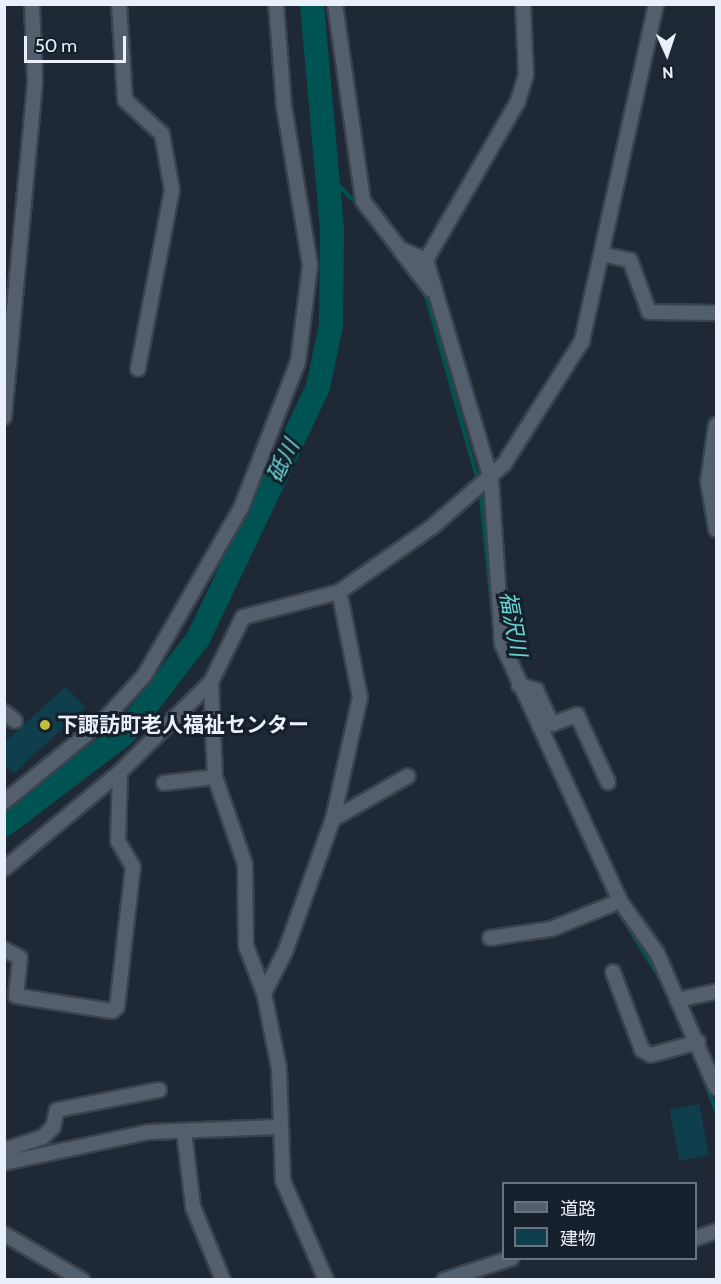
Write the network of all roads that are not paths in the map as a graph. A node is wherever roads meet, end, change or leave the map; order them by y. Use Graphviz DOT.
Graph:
graph roads {
  1 [pos="32,4"];
  2 [pos="119,4"];
  3 [pos="276,4"];
  4 [pos="335,4"];
  5 [pos="522,4"];
  6 [pos="656,4"];
  7 [pos="4,231"];
  8 [pos="19,231"];
  9 [pos="400,249"];
  10 [pos="601,254"];
  11 [pos="426,260"];
  12 [pos="434,294"];
  13 [pos="717,313"];
  14 [pos="138,369"];
  15 [pos="4,417"];
  16 [pos="717,425"];
  17 [pos="484,484"];
  18 [pos="717,529"];
  19 [pos="341,600"];
  20 [pos="211,682"];
  21 [pos="519,685"];
  22 [pos="120,772"];
  23 [pos="408,776"];
  24 [pos="215,777"];
  25 [pos="608,782"];
  26 [pos="164,783"];
  27 [pos="4,802"];
  28 [pos="333,819"];
  29 [pos="4,868"];
  30 [pos="620,901"];
  31 [pos="490,938"];
  32 [pos="4,949"];
  33 [pos="613,972"];
  34 [pos="717,992"];
  35 [pos="264,993"];
  36 [pos="678,1000"];
  37 [pos="698,1042"];
  38 [pos="717,1089"];
  39 [pos="159,1090"];
  40 [pos="278,1126"];
  41 [pos="184,1131"];
  42 [pos="4,1150"];
  43 [pos="4,1162"];
  44 [pos="717,1231"];
  45 [pos="4,1234"];
  46 [pos="697,1238"];
  47 [pos="506,1260"];
  48 [pos="82,1280"];
  49 [pos="223,1280"];
  50 [pos="326,1280"];
  51 [pos="444,1280"];
  1 -- 8 [label="street"];
  2 -- 14 [label="street"];
  3 -- 27 [label="street"];
  4 -- 9 [label="street"];
  5 -- 11 [label="street"];
  6 -- 10 [label="street"];
  7 -- 8 [label="street"];
  8 -- 15 [label="street"];
  9 -- 11 [label="street"];
  9 -- 12 [label="street"];
  10 -- 13 [label="street"];
  10 -- 17 [label="street"];
  11 -- 12 [label="street"];
  12 -- 17 [label="street"];
  16 -- 18 [label="street"];
  17 -- 20 [label="street"];
  17 -- 21 [label="street"];
  19 -- 28 [label="street"];
  20 -- 22 [label="street"];
  20 -- 24 [label="street"];
  21 -- 25 [label="street"];
  21 -- 30 [label="street"];
  22 -- 29 [label="street"];
  22 -- 32 [label="street"];
  23 -- 28 [label="street"];
  24 -- 26 [label="street"];
  24 -- 35 [label="street"];
  28 -- 35 [label="street"];
  30 -- 31 [label="street"];
  30 -- 36 [label="street"];
  33 -- 37 [label="street"];
  34 -- 36 [label="street"];
  35 -- 40 [label="street"];
  36 -- 37 [label="street"];
  37 -- 38 [label="street"];
  39 -- 42 [label="street"];
  40 -- 41 [label="street"];
  40 -- 50 [label="street"];
  41 -- 43 [label="street"];
  41 -- 49 [label="street"];
  44 -- 46 [label="street"];
  45 -- 48 [label="street"];
  47 -- 51 [label="street"];
}
